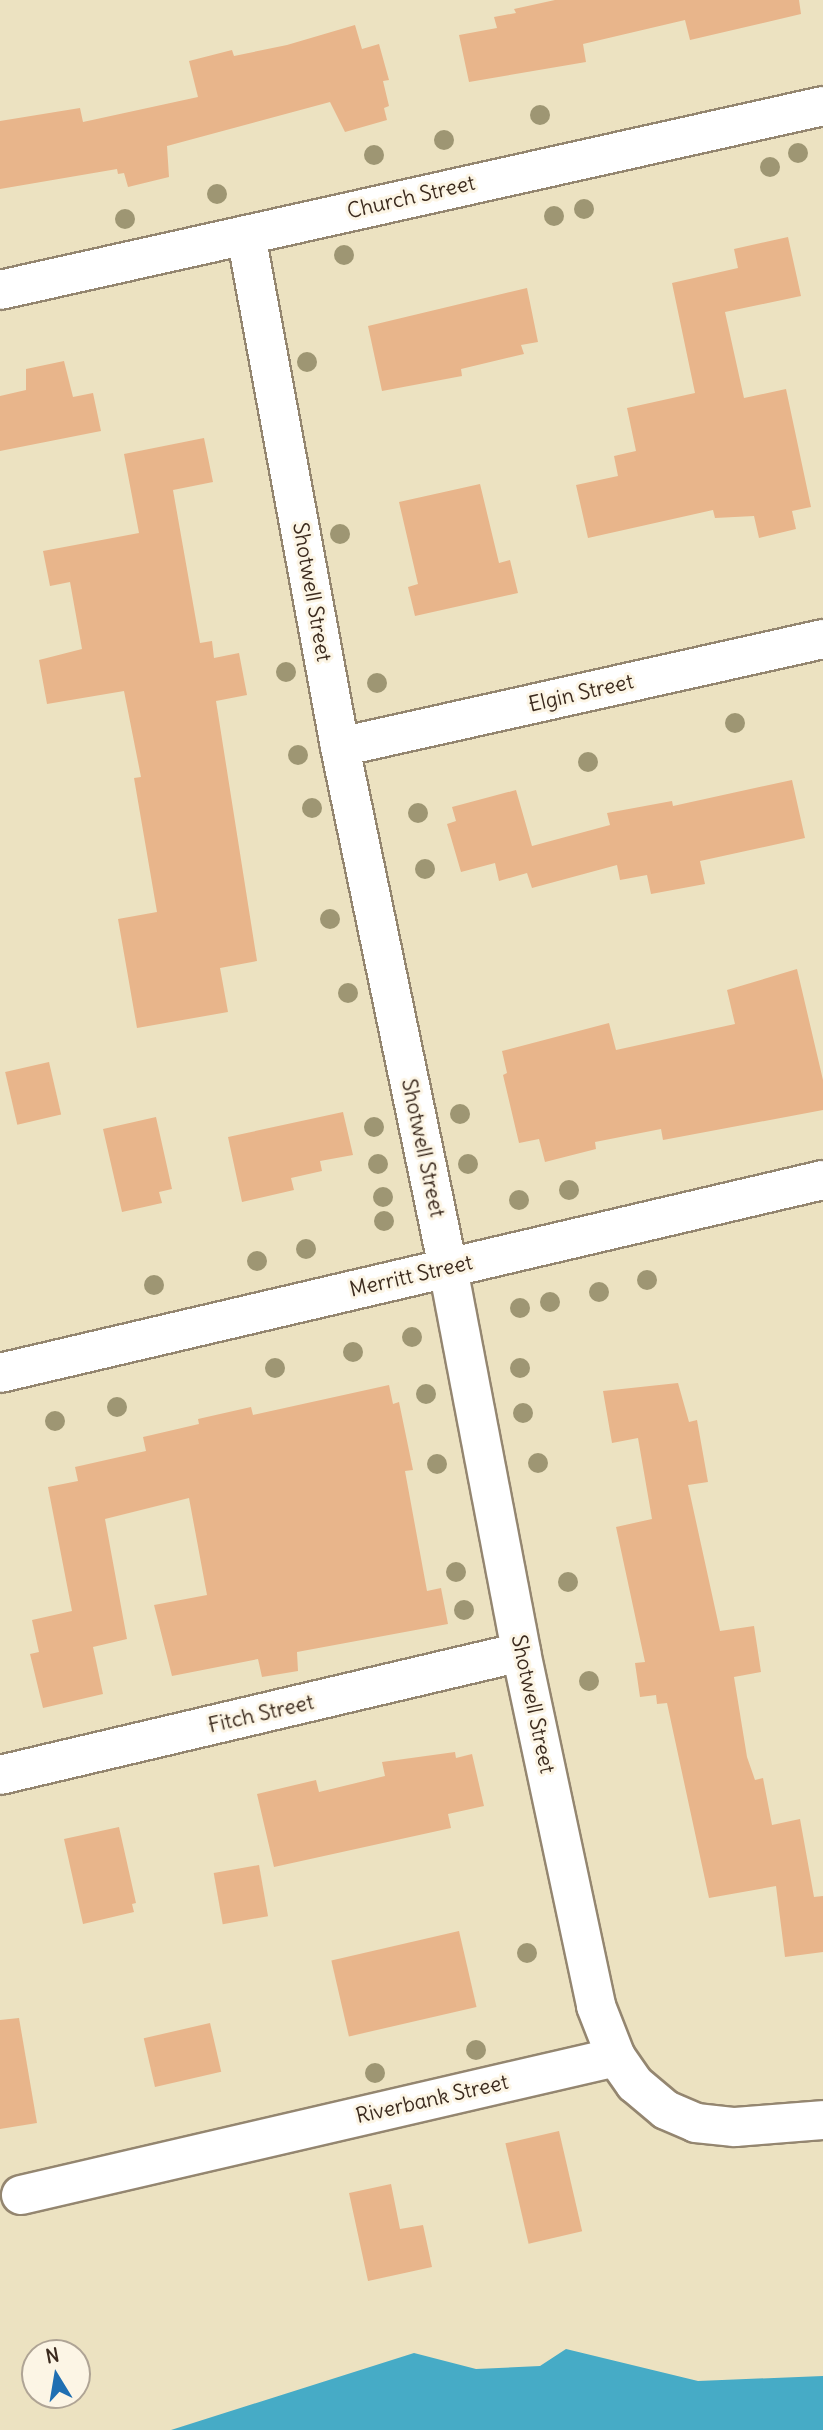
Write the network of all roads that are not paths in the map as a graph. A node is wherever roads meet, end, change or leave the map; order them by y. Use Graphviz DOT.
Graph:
graph roads {
  1 [pos="823,106"];
  2 [pos="246,235"];
  3 [pos="0,290"];
  4 [pos="823,639"];
  5 [pos="340,747"];
  6 [pos="823,1180"];
  7 [pos="448,1268"];
  8 [pos="0,1373"];
  9 [pos="521,1652"];
  10 [pos="0,1775"];
  11 [pos="616,2057"];
  12 [pos="823,2120"];
  13 [pos="21,2195"];
  1 -- 2 [label="street, Church Street"];
  2 -- 3 [label="street, Church Street"];
  2 -- 5 [label="street, Shotwell Street"];
  4 -- 5 [label="street, Elgin Street"];
  5 -- 7 [label="street, Shotwell Street"];
  6 -- 7 [label="street, Merritt Street"];
  7 -- 8 [label="street, Merritt Street"];
  7 -- 9 [label="street, Shotwell Street"];
  9 -- 10 [label="street, Fitch Street"];
  9 -- 11 [label="street, Shotwell Street"];
  11 -- 12 [label="street"];
  11 -- 13 [label="street, Riverbank Street"];
}
